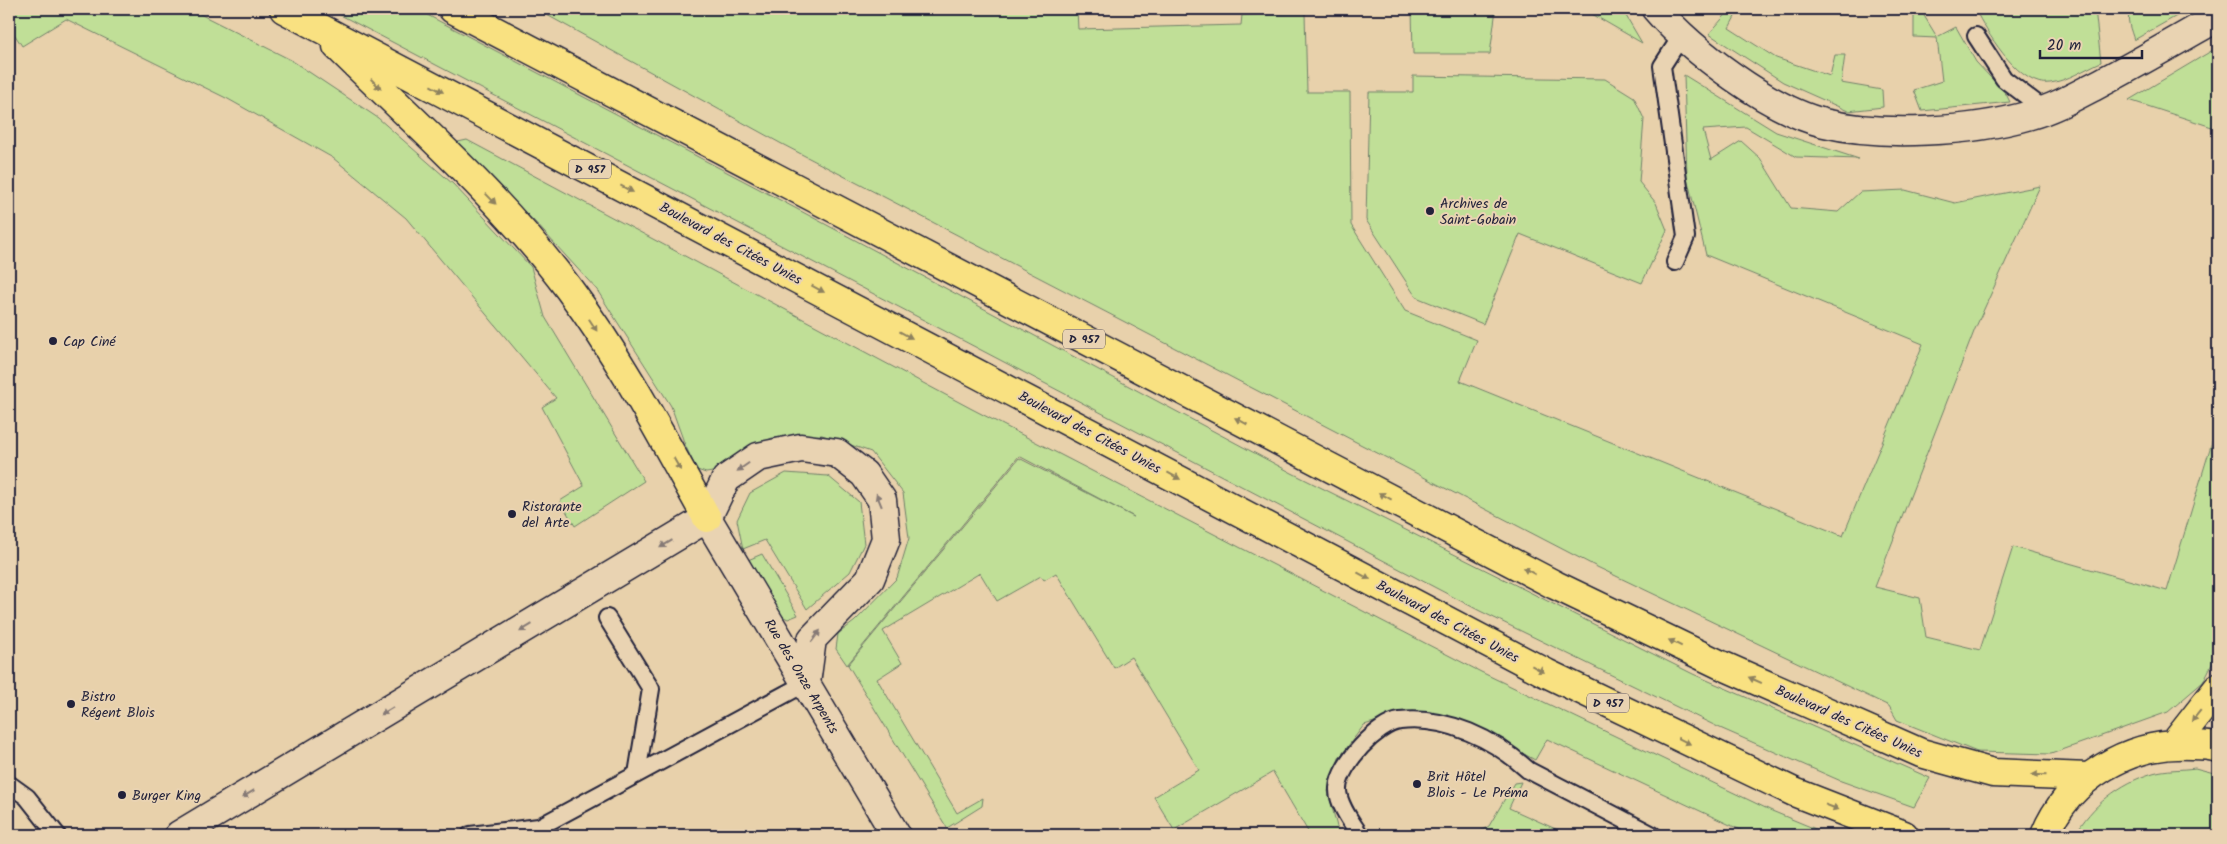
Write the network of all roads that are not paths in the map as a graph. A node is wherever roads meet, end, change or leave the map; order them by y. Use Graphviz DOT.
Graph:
graph roads {
  1 [pos="284,9"];
  2 [pos="453,9"];
  3 [pos="1656,9"];
  4 [pos="2218,17"];
  5 [pos="316,26"];
  6 [pos="1682,35"];
  7 [pos="1976,36"];
  8 [pos="2045,110"];
  9 [pos="1675,262"];
  10 [pos="707,518"];
  11 [pos="607,618"];
  12 [pos="806,682"];
  13 [pos="2218,688"];
  14 [pos="2174,744"];
  15 [pos="2218,748"];
  16 [pos="637,774"];
  17 [pos="2088,777"];
  18 [pos="9,784"];
  19 [pos="57,835"];
  20 [pos="179,835"];
  21 [pos="470,835"];
  22 [pos="896,835"];
  23 [pos="1360,835"];
  24 [pos="1653,835"];
  25 [pos="1904,835"];
  26 [pos="2045,835"];
  1 -- 5 [label="main road, Boulevard des Citées Unies / D 957"];
  17 -- 2 [label="main road, Boulevard des Citées Unies / D 957, one-way"];
  3 -- 6 [label="street"];
  4 -- 8 [label="street"];
  5 -- 10 [label="main road, one-way"];
  5 -- 25 [label="main road, Boulevard des Citées Unies / D 957, one-way"];
  6 -- 8 [label="street"];
  6 -- 9 [label="lane"];
  7 -- 8 [label="lane"];
  10 -- 12 [label="street, Rue des Onze Arpents"];
  12 -- 10 [label="street, one-way"];
  10 -- 20 [label="street, one-way"];
  11 -- 16 [label="lane"];
  12 -- 16 [label="lane"];
  12 -- 22 [label="street, Rue des Onze Arpents"];
  13 -- 14 [label="main road, one-way"];
  14 -- 15 [label="main road"];
  14 -- 17 [label="main road"];
  16 -- 21 [label="lane"];
  17 -- 26 [label="main road"];
  18 -- 19 [label="lane"];
  23 -- 24 [label="lane"];
}
